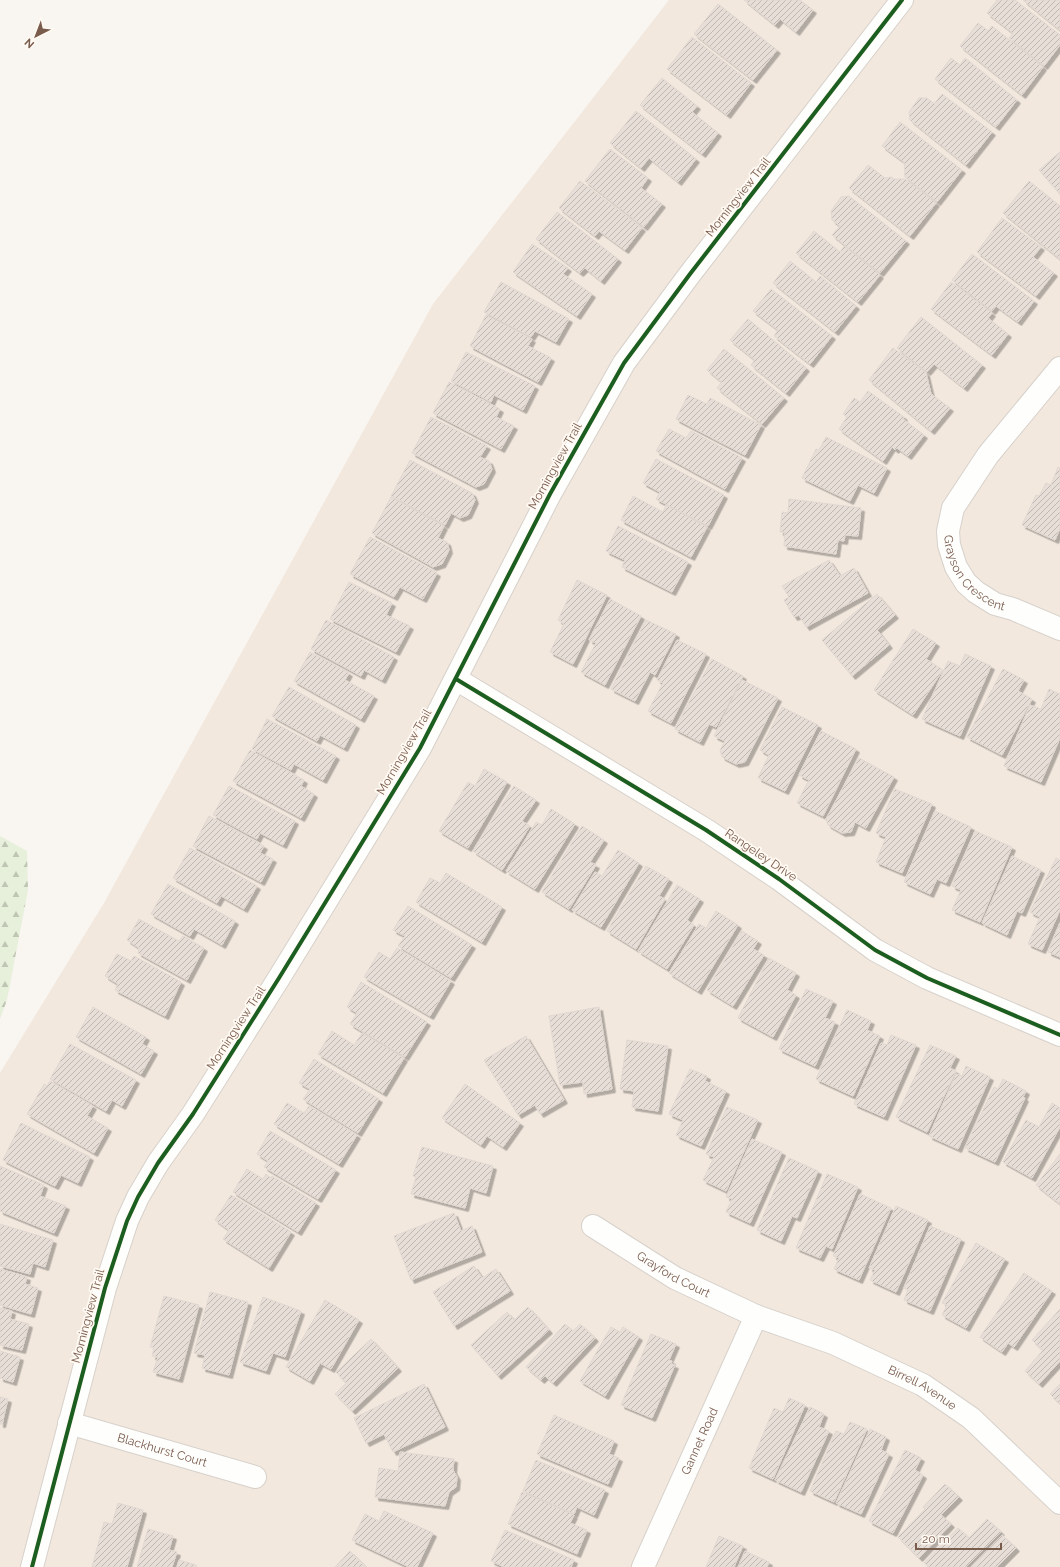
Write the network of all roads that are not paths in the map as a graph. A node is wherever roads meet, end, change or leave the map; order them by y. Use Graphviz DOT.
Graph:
graph roads {
  1 [pos="902,0"];
  2 [pos="1060,368"];
  3 [pos="1060,630"];
  4 [pos="456,679"];
  5 [pos="1060,1035"];
  6 [pos="593,1226"];
  7 [pos="756,1316"];
  8 [pos="69,1423"];
  9 [pos="255,1476"];
  10 [pos="1060,1503"];
  11 [pos="32,1567"];
  12 [pos="643,1567"];
  1 -- 4 [label="street, Morningview Trail"];
  2 -- 3 [label="street, Grayson Crescent"];
  4 -- 5 [label="street, Rangeley Drive"];
  4 -- 8 [label="street, Morningview Trail"];
  6 -- 7 [label="street, Grayford Court"];
  7 -- 10 [label="street, Birrell Avenue"];
  7 -- 12 [label="street, Gannet Road"];
  8 -- 9 [label="street, Blackhurst Court"];
  8 -- 11 [label="street, Morningview Trail"];
}
